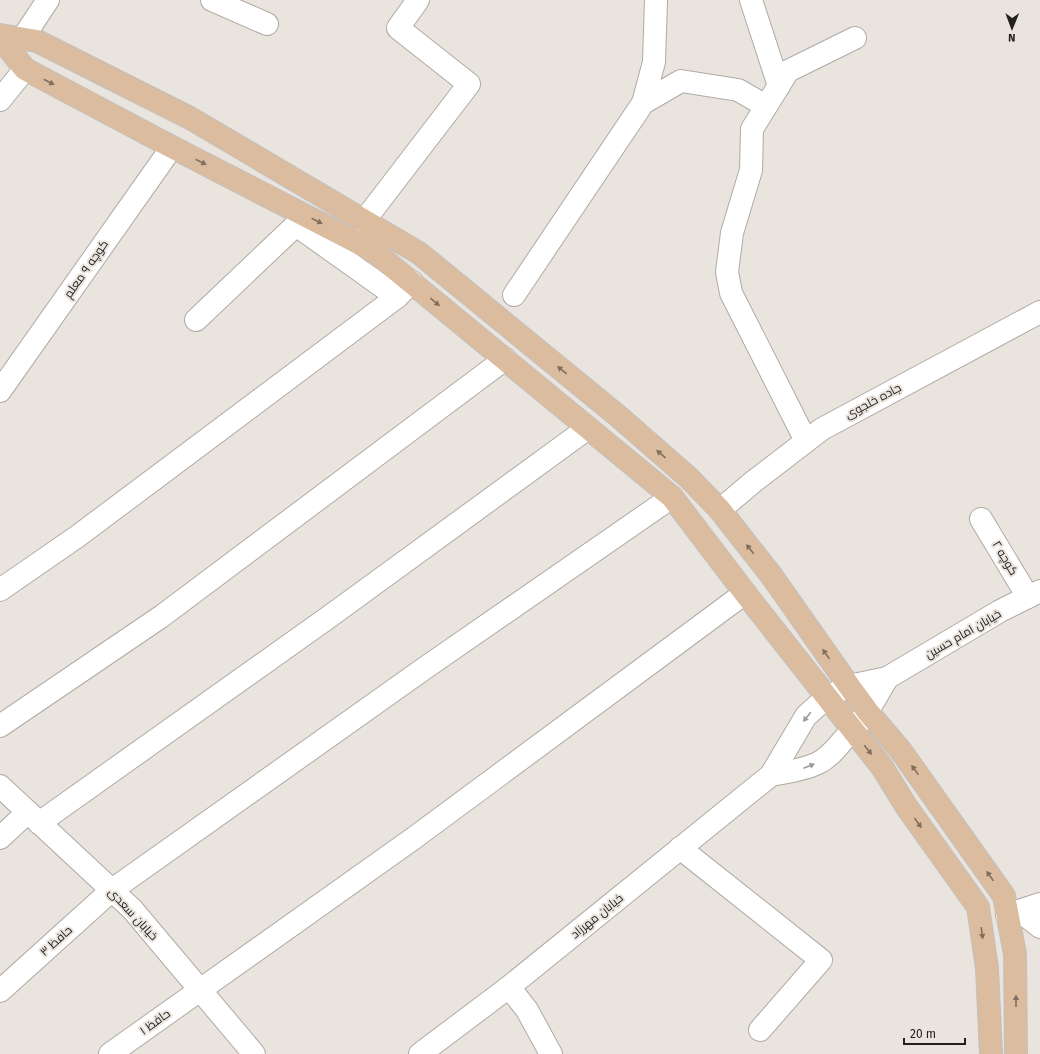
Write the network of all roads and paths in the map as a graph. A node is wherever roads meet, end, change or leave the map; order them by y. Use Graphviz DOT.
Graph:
graph roads {
  1 [pos="48,0"];
  2 [pos="212,0"];
  3 [pos="418,0"];
  4 [pos="656,0"];
  5 [pos="751,0"];
  6 [pos="267,24"];
  7 [pos="0,35"];
  8 [pos="0,38"];
  9 [pos="22,38"];
  10 [pos="856,38"];
  11 [pos="25,69"];
  12 [pos="779,86"];
  13 [pos="0,100"];
  14 [pos="643,103"];
  15 [pos="766,106"];
  16 [pos="172,147"];
  17 [pos="364,221"];
  18 [pos="404,290"];
  19 [pos="514,295"];
  20 [pos="1040,312"];
  21 [pos="196,320"];
  22 [pos="505,359"];
  23 [pos="0,391"];
  24 [pos="588,428"];
  25 [pos="806,441"];
  26 [pos="672,497"];
  27 [pos="720,510"];
  28 [pos="981,519"];
  29 [pos="0,590"];
  30 [pos="745,593"];
  31 [pos="1034,594"];
  32 [pos="887,678"];
  33 [pos="849,686"];
  34 [pos="827,697"];
  35 [pos="868,712"];
  36 [pos="0,726"];
  37 [pos="853,731"];
  38 [pos="771,775"];
  39 [pos="0,786"];
  40 [pos="34,817"];
  41 [pos="0,838"];
  42 [pos="680,848"];
  43 [pos="112,890"];
  44 [pos="1023,910"];
  45 [pos="1040,928"];
  46 [pos="509,987"];
  47 [pos="200,990"];
  48 [pos="0,991"];
  49 [pos="760,1030"];
  50 [pos="110,1054"];
  51 [pos="254,1054"];
  52 [pos="420,1054"];
  53 [pos="551,1054"];
  54 [pos="991,1054"];
  55 [pos="1016,1054"];
  1 -- 9 [label="street"];
  2 -- 6 [label="street"];
  3 -- 17 [label="street"];
  4 -- 14 [label="street"];
  5 -- 12 [label="street"];
  7 -- 9 [label="main road"];
  8 -- 11 [label="main road"];
  9 -- 17 [label="main road"];
  10 -- 12 [label="street"];
  11 -- 13 [label="street"];
  11 -- 16 [label="main road, one-way"];
  12 -- 15 [label="street"];
  14 -- 15 [label="street"];
  14 -- 19 [label="street"];
  15 -- 25 [label="street"];
  16 -- 18 [label="main road, one-way"];
  16 -- 23 [label="street, کوچه ۹ معلم"];
  27 -- 17 [label="main road, one-way"];
  18 -- 21 [label="street"];
  18 -- 22 [label="main road, one-way"];
  18 -- 29 [label="street"];
  20 -- 25 [label="street, جاده خلجوی"];
  22 -- 24 [label="main road"];
  22 -- 36 [label="street"];
  24 -- 26 [label="main road"];
  24 -- 40 [label="street"];
  25 -- 27 [label="street, جاده خلجوی"];
  26 -- 30 [label="main road"];
  26 -- 43 [label="street, حافظ ۳"];
  33 -- 27 [label="main road, one-way"];
  28 -- 31 [label="street, کوچه ۲"];
  30 -- 34 [label="main road"];
  30 -- 47 [label="street, حافظ ۱"];
  31 -- 32 [label="street, خیابان امام حسین"];
  32 -- 33 [label="street, خیابان امام حسین"];
  32 -- 35 [label="street"];
  33 -- 34 [label="street, خیابان امام حسین"];
  33 -- 35 [label="main road"];
  34 -- 37 [label="main road"];
  34 -- 38 [label="street, خیابان امام حسین, one-way"];
  35 -- 37 [label="street"];
  44 -- 35 [label="main road, one-way"];
  38 -- 37 [label="street, one-way"];
  37 -- 54 [label="main road, one-way"];
  38 -- 42 [label="street, خیابان مهرزاد"];
  39 -- 40 [label="street, خیابان سعدی"];
  40 -- 41 [label="street"];
  40 -- 43 [label="street, خیابان سعدی"];
  42 -- 46 [label="street, خیابان مهرزاد"];
  42 -- 49 [label="street"];
  43 -- 47 [label="street, خیابان سعدی"];
  43 -- 48 [label="street, حافظ ۳"];
  44 -- 45 [label="street"];
  55 -- 44 [label="main road, one-way"];
  46 -- 52 [label="street, خیابان مهرزاد"];
  46 -- 53 [label="street"];
  47 -- 50 [label="street, حافظ ۱"];
  47 -- 51 [label="street, خیابان سعدی"];
}
